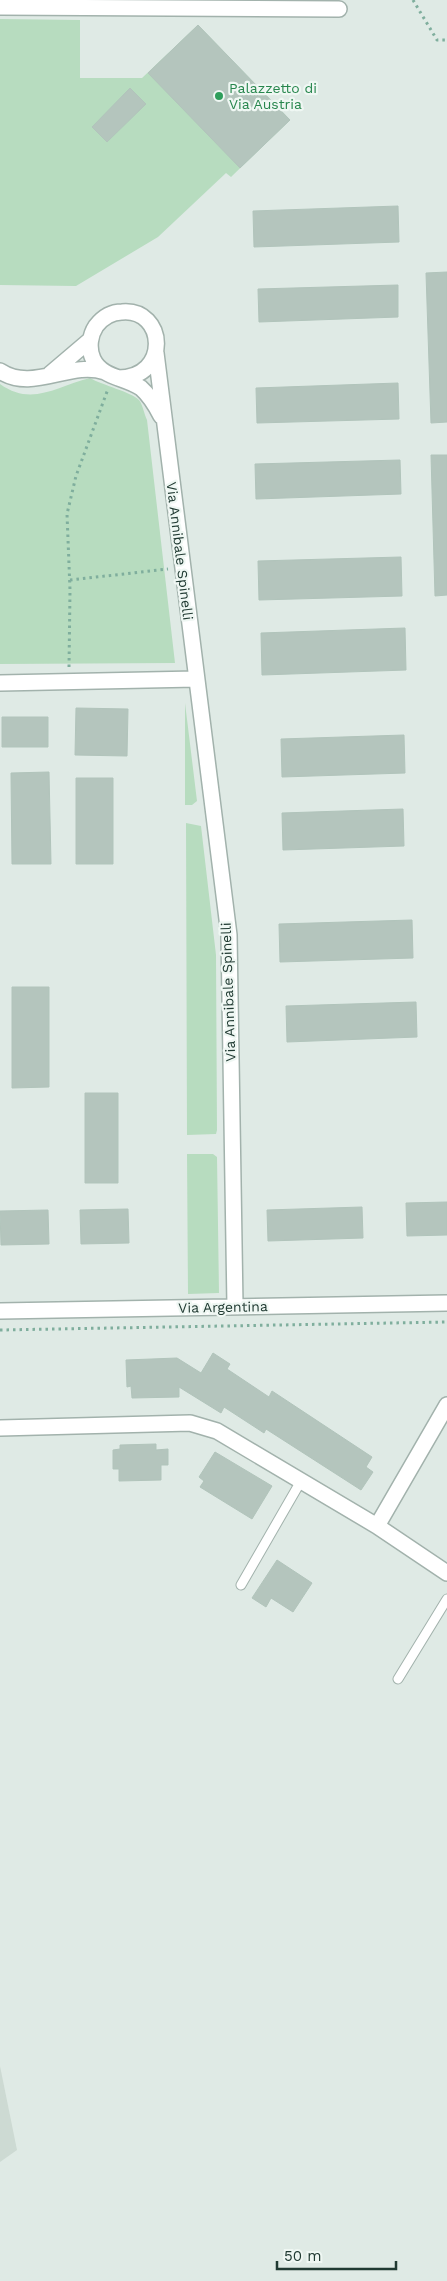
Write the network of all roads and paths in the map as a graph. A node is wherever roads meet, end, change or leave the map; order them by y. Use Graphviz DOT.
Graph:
graph roads {
  1 [pos="413,0"];
  2 [pos="0,7"];
  3 [pos="339,9"];
  4 [pos="447,40"];
  5 [pos="90,340"];
  6 [pos="156,353"];
  7 [pos="0,372"];
  8 [pos="47,376"];
  9 [pos="110,380"];
  10 [pos="164,422"];
  11 [pos="168,569"];
  12 [pos="70,580"];
  13 [pos="69,668"];
  14 [pos="196,679"];
  15 [pos="0,683"];
  16 [pos="447,1303"];
  17 [pos="235,1306"];
  18 [pos="0,1311"];
  19 [pos="447,1322"];
  20 [pos="0,1330"];
  21 [pos="447,1405"];
  22 [pos="0,1428"];
  23 [pos="302,1481"];
  24 [pos="377,1526"];
  25 [pos="447,1572"];
  26 [pos="241,1585"];
  27 [pos="447,1599"];
  28 [pos="398,1679"];
  1 -- 4 [label="path"];
  2 -- 3 [label="street"];
  5 -- 6 [label="street"];
  5 -- 8 [label="street"];
  5 -- 9 [label="street"];
  6 -- 9 [label="street"];
  6 -- 10 [label="street, Via Annibale Spinelli"];
  7 -- 8 [label="street"];
  8 -- 9 [label="street"];
  9 -- 10 [label="street, Via Annibale Spinelli"];
  9 -- 12 [label="path"];
  10 -- 14 [label="street, Via Annibale Spinelli"];
  11 -- 12 [label="path"];
  12 -- 13 [label="path"];
  14 -- 15 [label="street"];
  14 -- 17 [label="street, Via Annibale Spinelli"];
  16 -- 17 [label="street, Via Argentina"];
  17 -- 18 [label="street, Via Argentina"];
  19 -- 20 [label="path"];
  21 -- 24 [label="street"];
  22 -- 23 [label="street"];
  23 -- 24 [label="street"];
  23 -- 26 [label="lane"];
  24 -- 25 [label="street"];
  27 -- 28 [label="lane"];
}
